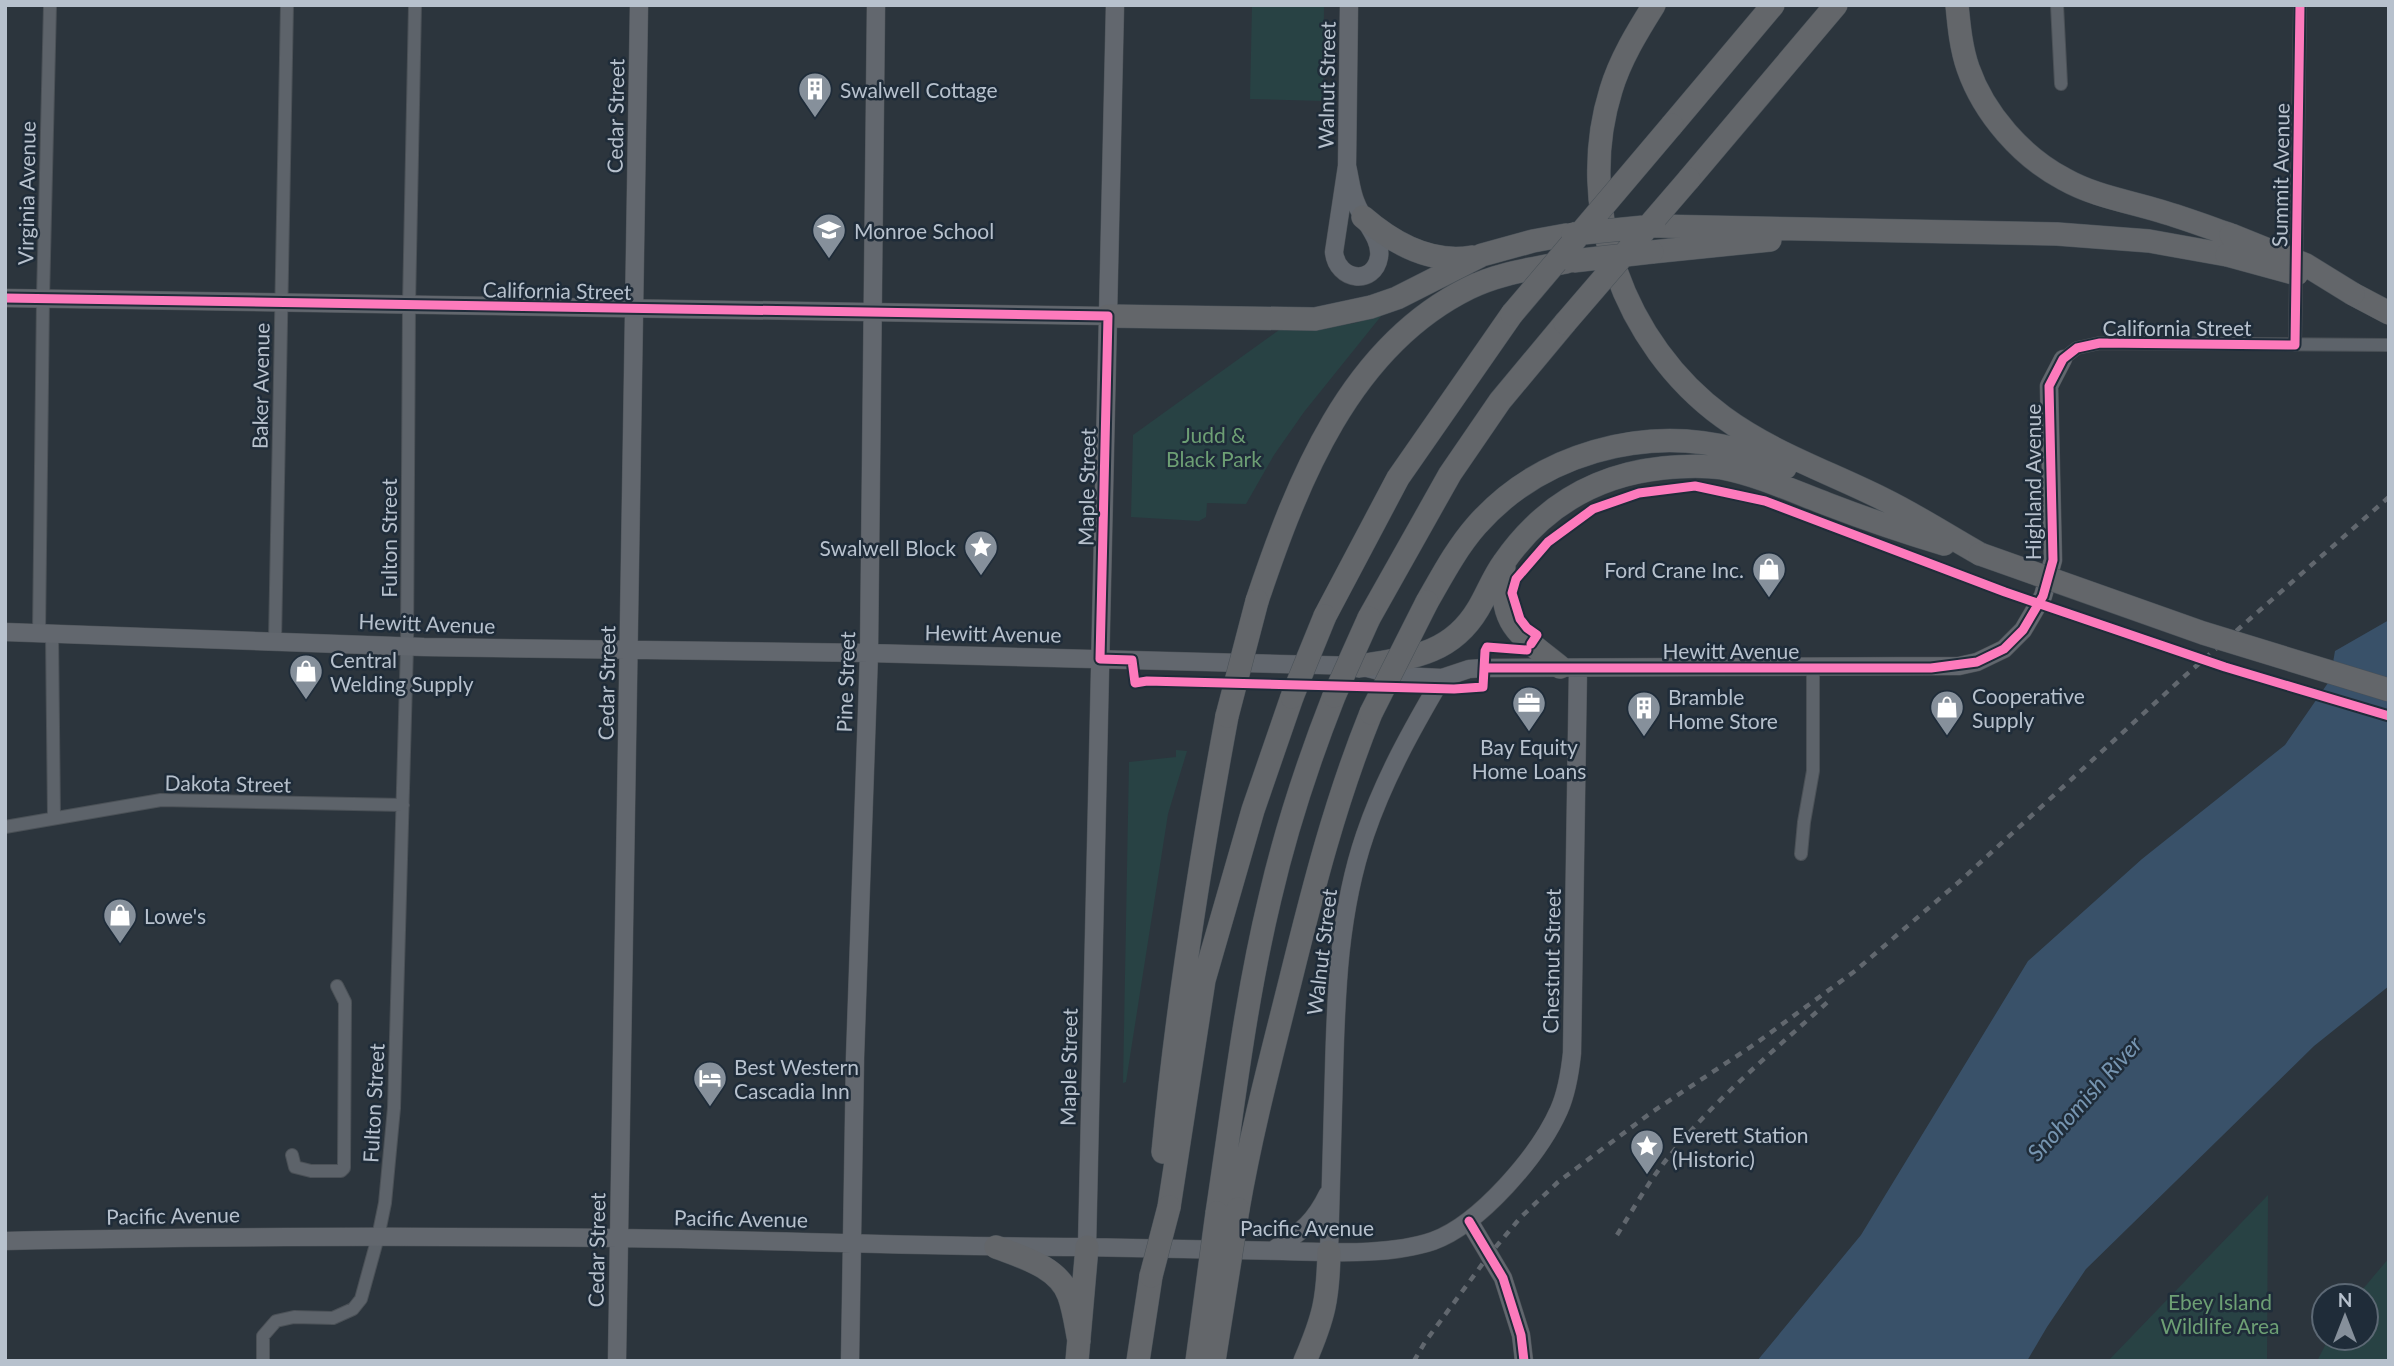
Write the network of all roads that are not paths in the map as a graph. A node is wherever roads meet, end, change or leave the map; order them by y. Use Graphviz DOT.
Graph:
graph roads {
  1 [pos="50,5"];
  2 [pos="287,5"];
  3 [pos="415,5"];
  4 [pos="639,5"];
  5 [pos="876,5"];
  6 [pos="1115,5"];
  7 [pos="1349,5"];
  8 [pos="1654,5"];
  9 [pos="1836,5"];
  10 [pos="1957,5"];
  11 [pos="2057,5"];
  12 [pos="2300,5"];
  13 [pos="1766,14"];
  14 [pos="2061,84"];
  15 [pos="1347,166"];
  16 [pos="1363,217"];
  17 [pos="1867,230"];
  18 [pos="2229,245"];
  19 [pos="1482,255"];
  20 [pos="5,298"];
  21 [pos="43,299"];
  22 [pos="281,302"];
  23 [pos="409,305"];
  24 [pos="635,308"];
  25 [pos="874,312"];
  26 [pos="2389,313"];
  27 [pos="1108,316"];
  28 [pos="2295,345"];
  29 [pos="2389,345"];
  30 [pos="2063,359"];
  31 [pos="1980,554"];
  32 [pos="1504,561"];
  33 [pos="5,632"];
  34 [pos="45,634"];
  35 [pos="275,641"];
  36 [pos="407,646"];
  37 [pos="629,651"];
  38 [pos="869,653"];
  39 [pos="1100,659"];
  40 [pos="1978,662"];
  41 [pos="1359,666"];
  42 [pos="1569,667"];
  43 [pos="1812,667"];
  44 [pos="1442,678"];
  45 [pos="2389,690"];
  46 [pos="402,805"];
  47 [pos="54,818"];
  48 [pos="5,827"];
  49 [pos="1801,854"];
  50 [pos="337,986"];
  51 [pos="292,1155"];
  52 [pos="1331,1187"];
  53 [pos="1163,1207"];
  54 [pos="1227,1211"];
  55 [pos="1469,1221"];
  56 [pos="379,1237"];
  57 [pos="620,1238"];
  58 [pos="5,1241"];
  59 [pos="851,1244"];
  60 [pos="996,1247"];
  61 [pos="1087,1247"];
  62 [pos="1272,1251"];
  63 [pos="1329,1252"];
  64 [pos="1078,1351"];
  65 [pos="263,1361"];
  66 [pos="617,1361"];
  67 [pos="850,1361"];
  68 [pos="1138,1361"];
  69 [pos="1197,1361"];
  70 [pos="1214,1361"];
  71 [pos="1305,1361"];
  72 [pos="1524,1361"];
  1 -- 21 [label="street, Virginia Avenue"];
  2 -- 22 [label="street, Baker Avenue"];
  3 -- 23 [label="street, Fulton Street"];
  4 -- 24 [label="street, Cedar Street"];
  5 -- 25 [label="street, Pine Street"];
  6 -- 27 [label="street, Maple Street"];
  7 -- 15 [label="street, Walnut Street"];
  8 -- 31 [label="highway"];
  9 -- 54 [label="highway, bridge"];
  10 -- 18 [label="highway"];
  11 -- 14 [label="street"];
  12 -- 28 [label="street, Summit Avenue"];
  13 -- 53 [label="highway, bridge"];
  15 -- 16 [label="street, Walnut Street"];
  15 -- 16 [label="street, Walnut Street"];
  16 -- 19 [label="highway"];
  17 -- 18 [label="highway"];
  17 -- 19 [label="highway, bridge"];
  17 -- 53 [label="highway, bridge"];
  18 -- 26 [label="highway, bridge"];
  19 -- 27 [label="highway"];
  20 -- 21 [label="street, California Street"];
  21 -- 22 [label="street, California Street"];
  21 -- 34 [label="street, Virginia Avenue"];
  22 -- 23 [label="street, California Street"];
  22 -- 35 [label="street, Baker Avenue"];
  23 -- 24 [label="street, California Street"];
  23 -- 36 [label="street, Fulton Street"];
  24 -- 25 [label="street, California Street"];
  24 -- 37 [label="street, Cedar Street"];
  25 -- 27 [label="street, California Street"];
  25 -- 38 [label="street, Pine Street"];
  27 -- 39 [label="street, Maple Street"];
  28 -- 29 [label="street, California Street"];
  28 -- 30 [label="street, California Street"];
  30 -- 40 [label="street, Highland Avenue"];
  31 -- 32 [label="highway"];
  31 -- 45 [label="highway, bridge"];
  31 -- 54 [label="highway, bridge"];
  32 -- 41 [label="highway"];
  32 -- 42 [label="highway"];
  33 -- 34 [label="street, Hewitt Avenue"];
  34 -- 35 [label="street, Hewitt Avenue"];
  34 -- 47 [label="street"];
  35 -- 36 [label="street, Hewitt Avenue"];
  36 -- 37 [label="street, Hewitt Avenue"];
  36 -- 46 [label="street, Fulton Street"];
  37 -- 38 [label="street, Hewitt Avenue"];
  37 -- 57 [label="street, Cedar Street"];
  38 -- 39 [label="street, Hewitt Avenue"];
  38 -- 59 [label="street, Pine Street"];
  39 -- 41 [label="street, Hewitt Avenue"];
  39 -- 61 [label="street, Maple Street"];
  40 -- 43 [label="street, Hewitt Avenue"];
  41 -- 44 [label="street, Hewitt Avenue"];
  42 -- 43 [label="street, Hewitt Avenue"];
  42 -- 44 [label="street, Hewitt Avenue"];
  42 -- 55 [label="street, Chestnut Street"];
  43 -- 49 [label="street"];
  44 -- 52 [label="street, Walnut Street"];
  46 -- 47 [label="street, Dakota Street"];
  46 -- 56 [label="street, Fulton Street"];
  47 -- 48 [label="street, Dakota Street"];
  50 -- 51 [label="street"];
  52 -- 62 [label="street"];
  52 -- 63 [label="street, Walnut Street"];
  53 -- 68 [label="highway, bridge"];
  54 -- 69 [label="highway, bridge"];
  54 -- 70 [label="highway, bridge"];
  55 -- 63 [label="street, Pacific Avenue"];
  55 -- 72 [label="street"];
  56 -- 57 [label="street, Pacific Avenue"];
  56 -- 58 [label="street, Pacific Avenue"];
  56 -- 65 [label="street, Fulton Street"];
  57 -- 59 [label="street, Pacific Avenue"];
  57 -- 66 [label="street, Cedar Street"];
  59 -- 60 [label="street, Pacific Avenue"];
  59 -- 67 [label="street, Pine Street"];
  60 -- 61 [label="street, Pacific Avenue"];
  60 -- 64 [label="highway"];
  61 -- 62 [label="street, Pacific Avenue"];
  61 -- 64 [label="highway"];
  62 -- 63 [label="street, Pacific Avenue"];
  63 -- 71 [label="highway"];
}
